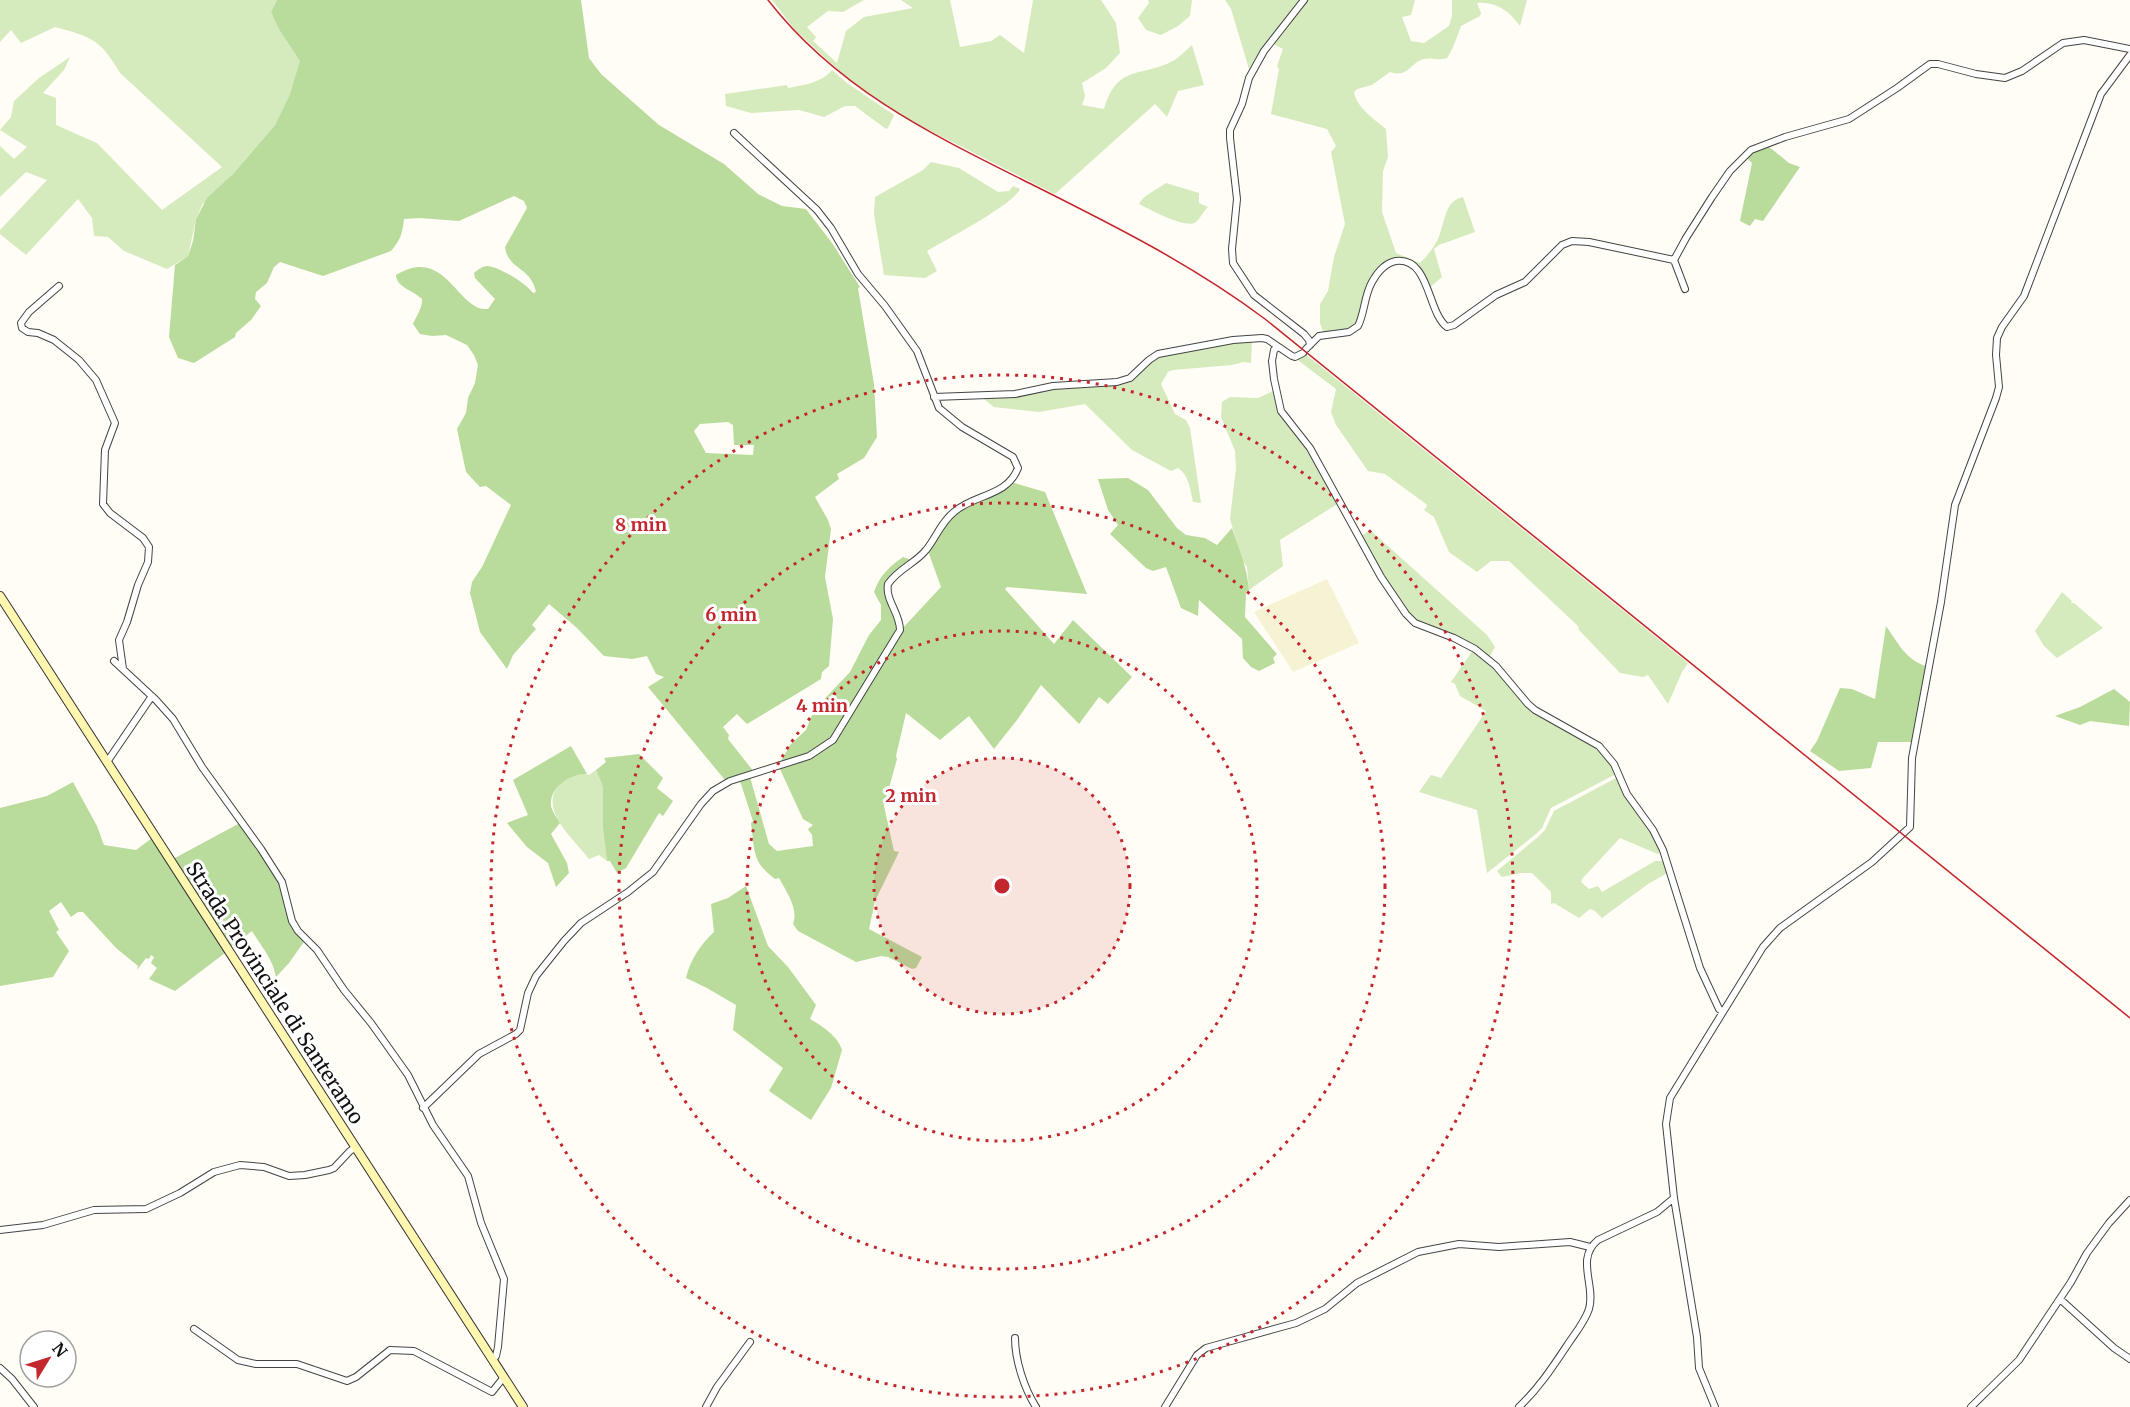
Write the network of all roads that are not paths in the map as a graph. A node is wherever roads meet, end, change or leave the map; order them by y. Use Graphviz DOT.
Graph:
graph roads {
  1 [pos="1304,0"];
  2 [pos="2130,49"];
  3 [pos="2130,55"];
  4 [pos="734,134"];
  5 [pos="1674,261"];
  6 [pos="59,286"];
  7 [pos="1685,289"];
  8 [pos="1278,347"];
  9 [pos="1306,349"];
  10 [pos="934,397"];
  11 [pos="0,596"];
  12 [pos="114,661"];
  13 [pos="123,669"];
  14 [pos="152,696"];
  15 [pos="106,762"];
  16 [pos="1723,1012"];
  17 [pos="423,1108"];
  18 [pos="356,1147"];
  19 [pos="1674,1198"];
  20 [pos="2130,1200"];
  21 [pos="0,1230"];
  22 [pos="1590,1247"];
  23 [pos="2060,1299"];
  24 [pos="194,1329"];
  25 [pos="1015,1338"];
  26 [pos="750,1342"];
  27 [pos="2130,1359"];
  28 [pos="493,1360"];
  29 [pos="0,1368"];
  30 [pos="504,1377"];
  31 [pos="34,1407"];
  32 [pos="523,1407"];
  33 [pos="706,1407"];
  34 [pos="1036,1407"];
  35 [pos="1165,1407"];
  36 [pos="1519,1407"];
  37 [pos="1715,1407"];
  38 [pos="1971,1407"];
  1 -- 9 [label="street"];
  2 -- 5 [label="street"];
  3 -- 16 [label="street"];
  4 -- 10 [label="street"];
  5 -- 7 [label="street"];
  5 -- 9 [label="street"];
  6 -- 13 [label="street"];
  8 -- 9 [label="street"];
  8 -- 10 [label="street"];
  8 -- 16 [label="street"];
  10 -- 17 [label="street"];
  11 -- 15 [label="main road, Strada Provinciale di Santeramo"];
  12 -- 13 [label="street"];
  13 -- 14 [label="street"];
  14 -- 15 [label="street"];
  14 -- 17 [label="street"];
  15 -- 18 [label="main road, Strada Provinciale di Santeramo"];
  16 -- 19 [label="street"];
  17 -- 28 [label="street"];
  18 -- 21 [label="street"];
  18 -- 28 [label="main road, Strada Provinciale di Santeramo"];
  19 -- 22 [label="street"];
  19 -- 37 [label="street"];
  20 -- 23 [label="street"];
  22 -- 35 [label="street"];
  22 -- 36 [label="street"];
  23 -- 27 [label="street"];
  23 -- 38 [label="street"];
  24 -- 30 [label="street"];
  25 -- 34 [label="street"];
  26 -- 33 [label="street"];
  28 -- 30 [label="main road, Strada Provinciale di Santeramo"];
  29 -- 31 [label="street"];
  30 -- 32 [label="main road, Strada Provinciale di Santeramo"];
}
